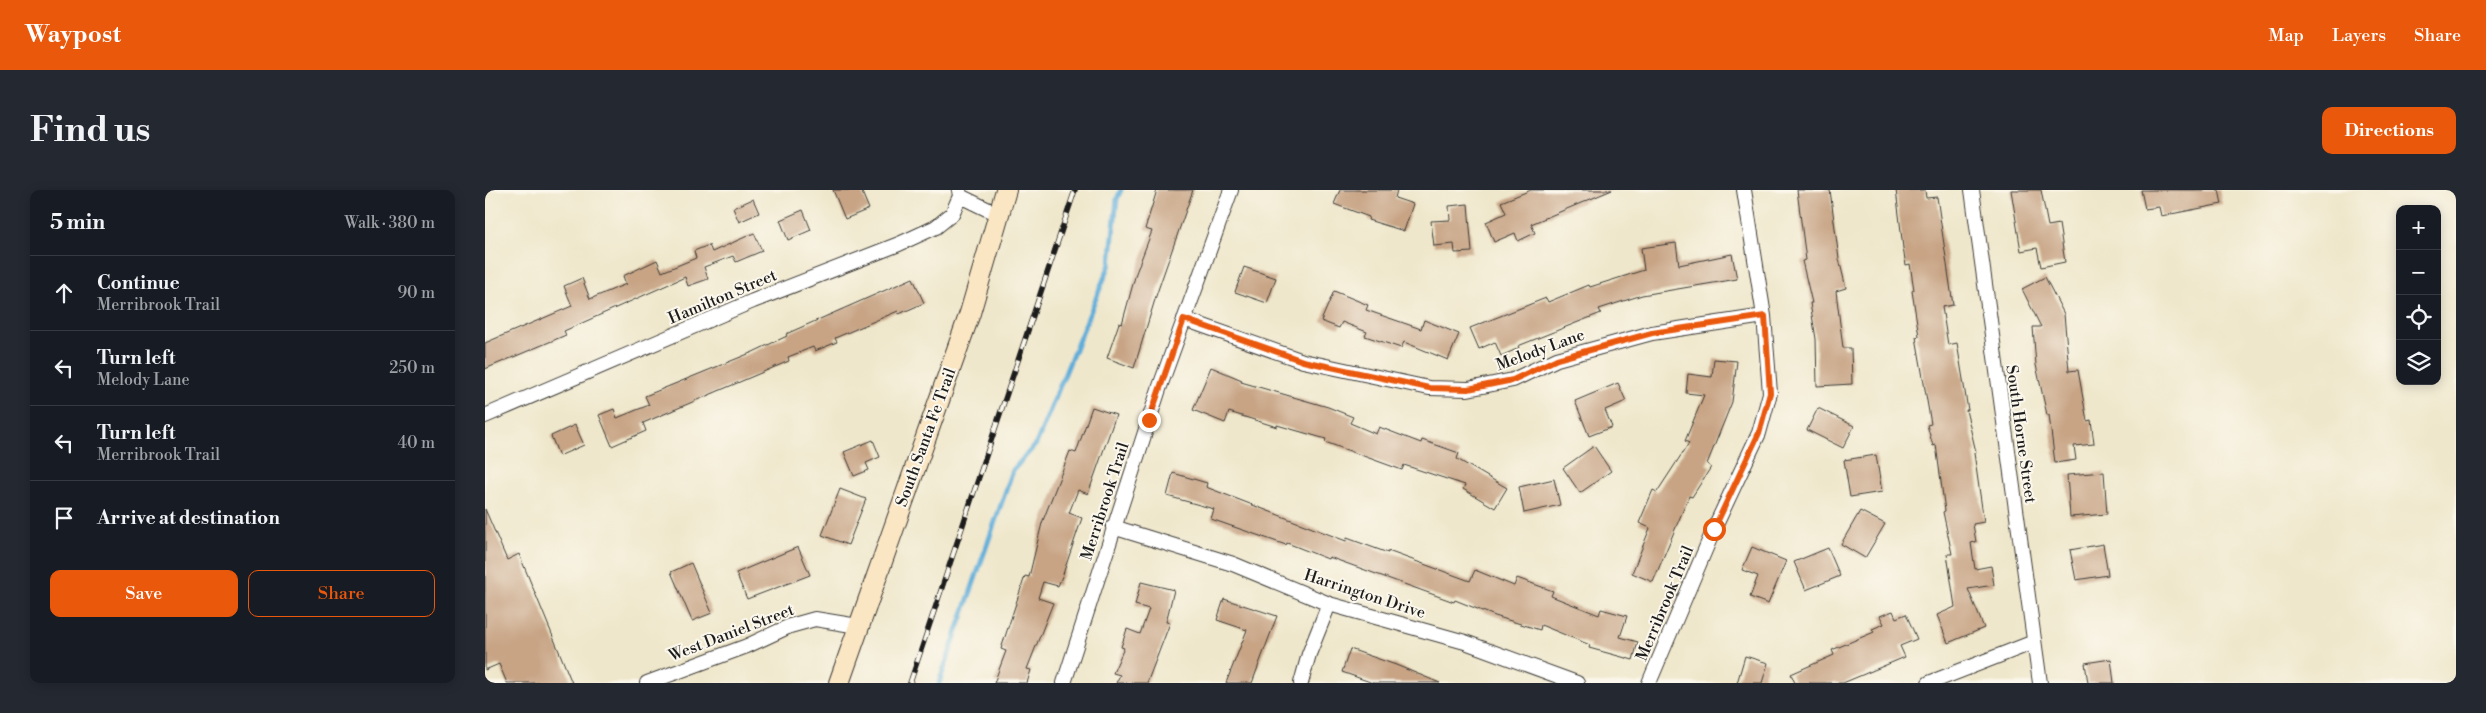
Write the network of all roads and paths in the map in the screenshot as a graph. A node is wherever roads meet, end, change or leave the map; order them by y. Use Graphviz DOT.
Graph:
graph roads {
  1 [pos="1006,190"];
  2 [pos="1231,190"];
  3 [pos="1744,190"];
  4 [pos="1972,190"];
  5 [pos="960,193"];
  6 [pos="997,214"];
  7 [pos="1765,316"];
  8 [pos="1184,319"];
  9 [pos="485,416"];
  10 [pos="1113,527"];
  11 [pos="1329,604"];
  12 [pos="858,626"];
  13 [pos="2034,642"];
  14 [pos="647,683"];
  15 [pos="839,683"];
  16 [pos="1064,683"];
  17 [pos="1301,683"];
  18 [pos="1577,683"];
  19 [pos="1649,683"];
  20 [pos="1929,683"];
  21 [pos="2040,683"];
  1 -- 6 [label="street, South Santa Fe Trail"];
  2 -- 8 [label="street, Merribrook Trail"];
  3 -- 7 [label="street, Merribrook Trail"];
  4 -- 13 [label="street, South Horne Street"];
  5 -- 6 [label="street"];
  5 -- 9 [label="street, Hamilton Street"];
  6 -- 12 [label="street, South Santa Fe Trail"];
  7 -- 8 [label="street, Melody Lane"];
  7 -- 19 [label="street, Merribrook Trail"];
  8 -- 10 [label="street, Merribrook Trail"];
  10 -- 11 [label="street, Harrington Drive"];
  10 -- 16 [label="street, Merribrook Trail"];
  11 -- 17 [label="street"];
  11 -- 18 [label="street, Harrington Drive"];
  12 -- 14 [label="street, West Daniel Street"];
  12 -- 15 [label="street, South Santa Fe Trail"];
  13 -- 20 [label="street"];
  13 -- 21 [label="street, South Horne Street"];
}
